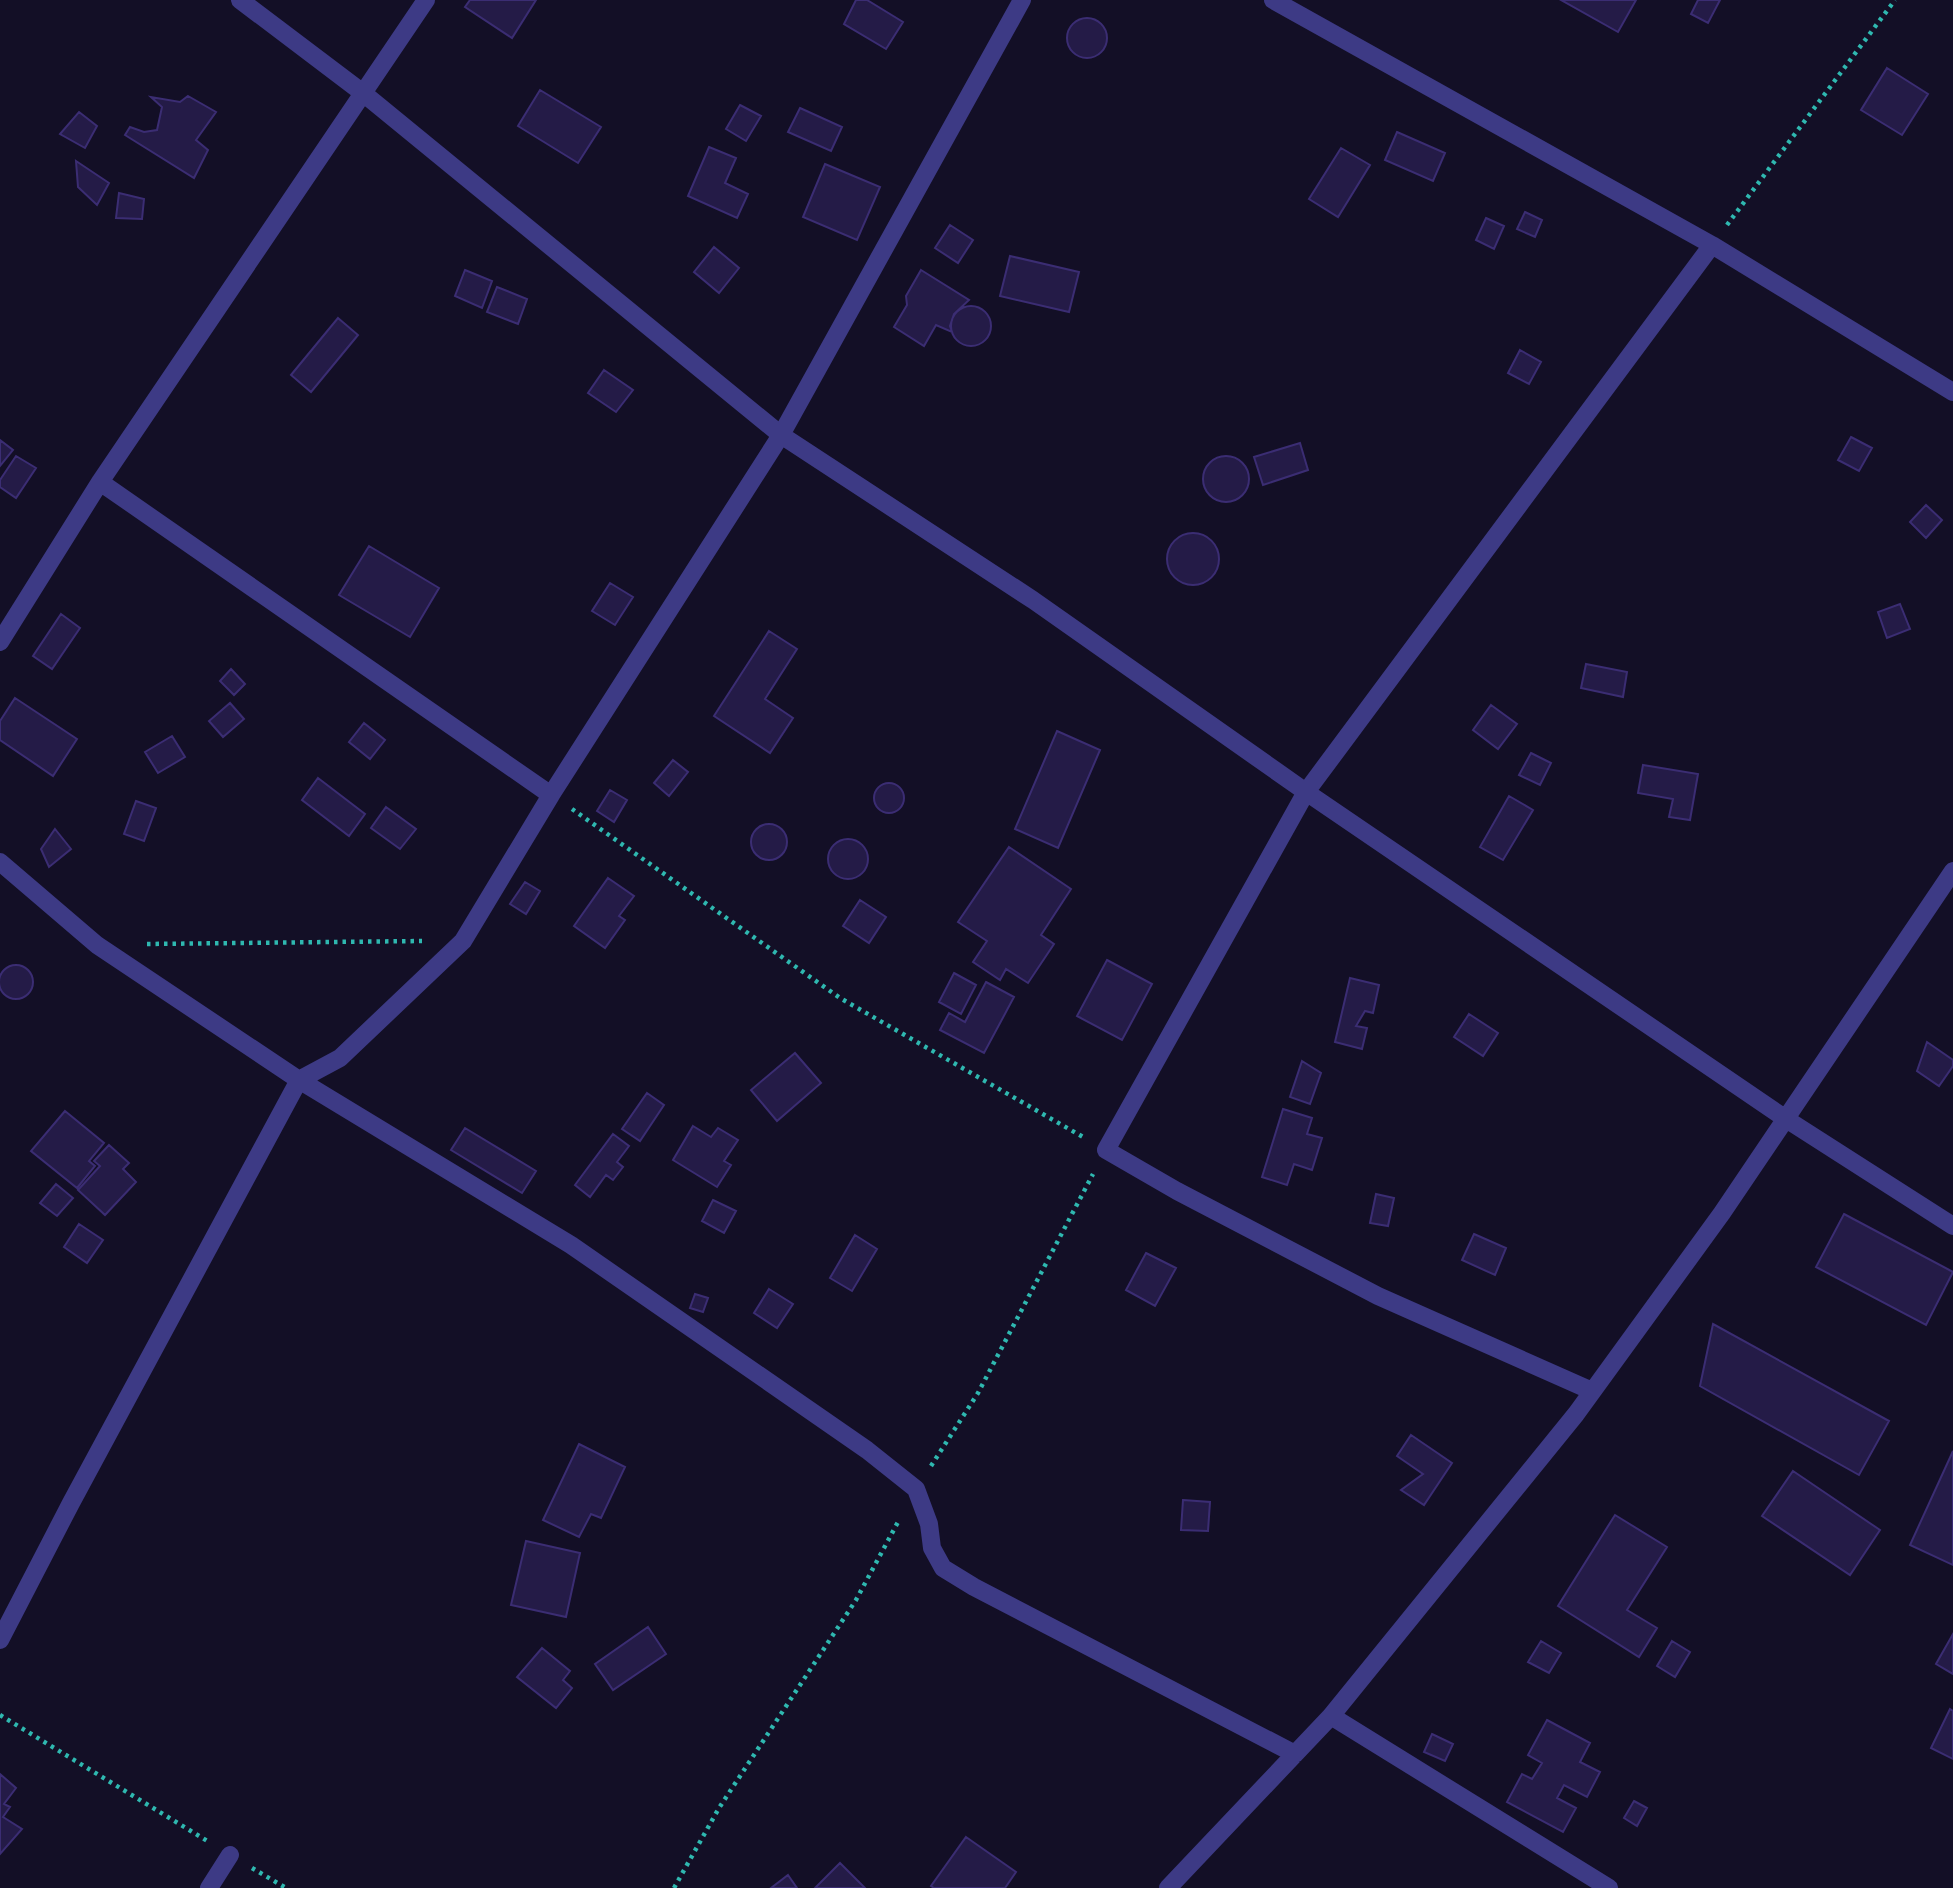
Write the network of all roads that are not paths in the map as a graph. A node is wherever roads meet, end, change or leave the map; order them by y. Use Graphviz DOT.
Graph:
graph roads {
  1 [pos="240,0"];
  2 [pos="426,0"];
  3 [pos="1022,0"];
  4 [pos="1273,0"];
  5 [pos="363,93"];
  6 [pos="1712,245"];
  7 [pos="1953,392"];
  8 [pos="780,435"];
  9 [pos="100,482"];
  10 [pos="0,642"];
  11 [pos="1306,792"];
  12 [pos="551,795"];
  13 [pos="0,862"];
  14 [pos="1953,871"];
  15 [pos="299,1080"];
  16 [pos="1786,1119"];
  17 [pos="1953,1226"];
  18 [pos="1592,1391"];
  19 [pos="0,1640"];
  20 [pos="1331,1716"];
  21 [pos="1295,1754"];
  22 [pos="230,1854"];
  23 [pos="209,1888"];
  24 [pos="1168,1888"];
  25 [pos="1609,1888"];
  1 -- 5 [label="street"];
  2 -- 5 [label="street"];
  3 -- 8 [label="street"];
  4 -- 6 [label="street"];
  5 -- 8 [label="street"];
  5 -- 9 [label="street"];
  6 -- 7 [label="street"];
  6 -- 11 [label="street"];
  8 -- 11 [label="street"];
  8 -- 12 [label="street"];
  9 -- 10 [label="street"];
  9 -- 12 [label="street"];
  11 -- 16 [label="street"];
  11 -- 18 [label="street"];
  12 -- 15 [label="street"];
  13 -- 15 [label="street"];
  14 -- 16 [label="street"];
  15 -- 19 [label="street"];
  15 -- 21 [label="street"];
  16 -- 17 [label="street"];
  16 -- 18 [label="street"];
  18 -- 20 [label="street"];
  20 -- 21 [label="street"];
  20 -- 25 [label="street"];
  21 -- 24 [label="street"];
  22 -- 23 [label="street"];
}
